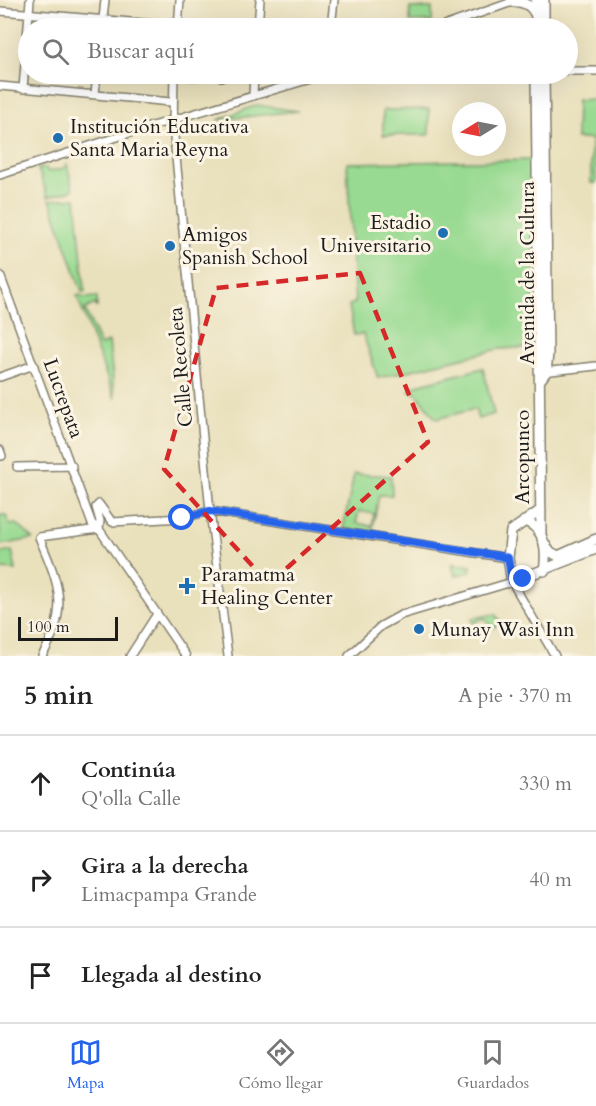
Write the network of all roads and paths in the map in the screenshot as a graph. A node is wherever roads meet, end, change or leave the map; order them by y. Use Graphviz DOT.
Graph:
graph roads {
  1 [pos="30,0"];
  2 [pos="105,0"];
  3 [pos="180,0"];
  4 [pos="260,0"];
  5 [pos="334,0"];
  6 [pos="536,0"];
  7 [pos="544,0"];
  8 [pos="515,1"];
  9 [pos="0,11"];
  10 [pos="28,14"];
  11 [pos="536,16"];
  12 [pos="28,18"];
  13 [pos="78,18"];
  14 [pos="103,18"];
  15 [pos="179,18"];
  16 [pos="259,18"];
  17 [pos="332,18"];
  18 [pos="467,18"];
  19 [pos="544,18"];
  20 [pos="578,71"];
  21 [pos="596,71"];
  22 [pos="23,84"];
  23 [pos="96,84"];
  24 [pos="173,84"];
  25 [pos="254,84"];
  26 [pos="293,84"];
  27 [pos="536,84"];
  28 [pos="544,84"];
  29 [pos="0,86"];
  30 [pos="23,89"];
  31 [pos="95,94"];
  32 [pos="253,96"];
  33 [pos="171,102"];
  34 [pos="172,120"];
  35 [pos="0,176"];
  36 [pos="542,219"];
  37 [pos="0,275"];
  38 [pos="34,365"];
  39 [pos="596,366"];
  40 [pos="542,375"];
  41 [pos="0,377"];
  42 [pos="72,466"];
  43 [pos="17,467"];
  44 [pos="541,510"];
  45 [pos="210,511"];
  46 [pos="524,521"];
  47 [pos="99,529"];
  48 [pos="542,536"];
  49 [pos="596,539"];
  50 [pos="596,549"];
  51 [pos="508,558"];
  52 [pos="544,571"];
  53 [pos="514,586"];
  54 [pos="157,614"];
  55 [pos="42,656"];
  56 [pos="130,656"];
  57 [pos="186,656"];
  58 [pos="228,656"];
  59 [pos="349,656"];
  60 [pos="555,656"];
  1 -- 10 [label="street"];
  2 -- 14 [label="street"];
  3 -- 15 [label="street"];
  4 -- 16 [label="street"];
  5 -- 17 [label="street"];
  6 -- 11 [label="main road"];
  7 -- 19 [label="main road"];
  8 -- 11 [label="main road"];
  8 -- 18 [label="street"];
  9 -- 10 [label="street"];
  10 -- 12 [label="street"];
  10 -- 13 [label="street"];
  20 -- 21 [label="street"];
  22 -- 30 [label="street"];
  23 -- 31 [label="street"];
  24 -- 33 [label="street, Calle Recoleta"];
  25 -- 32 [label="street"];
  26 -- 32 [label="street"];
  27 -- 36 [label="main road, Avenida de la Cultura"];
  28 -- 36 [label="main road, Avenida de la Cultura"];
  29 -- 30 [label="street"];
  30 -- 31 [label="street"];
  31 -- 33 [label="street"];
  32 -- 34 [label="street"];
  33 -- 34 [label="street, Calle Recoleta"];
  34 -- 35 [label="street"];
  34 -- 45 [label="street, Calle Recoleta"];
  36 -- 40 [label="main road, Avenida de la Cultura"];
  37 -- 38 [label="street, Lucrepata"];
  38 -- 41 [label="street"];
  38 -- 42 [label="street, Lucrepata"];
  39 -- 40 [label="street"];
  40 -- 44 [label="main road, Arcopunco"];
  42 -- 43 [label="street"];
  42 -- 47 [label="street, Lucrepata"];
  44 -- 46 [label="main road"];
  44 -- 48 [label="main road, Arcopunco"];
  45 -- 47 [label="street"];
  45 -- 51 [label="street"];
  45 -- 58 [label="street, Calle Recoleta"];
  46 -- 48 [label="main road"];
  46 -- 51 [label="main road"];
  47 -- 54 [label="street, Lucrepata"];
  47 -- 55 [label="street"];
  48 -- 49 [label="main road"];
  48 -- 52 [label="main road, Arcopunco"];
  50 -- 52 [label="main road"];
  51 -- 53 [label="main road"];
  52 -- 53 [label="main road"];
  53 -- 59 [label="street"];
  53 -- 60 [label="street"];
  54 -- 56 [label="street"];
  54 -- 57 [label="street, Lucrepata"];
}
